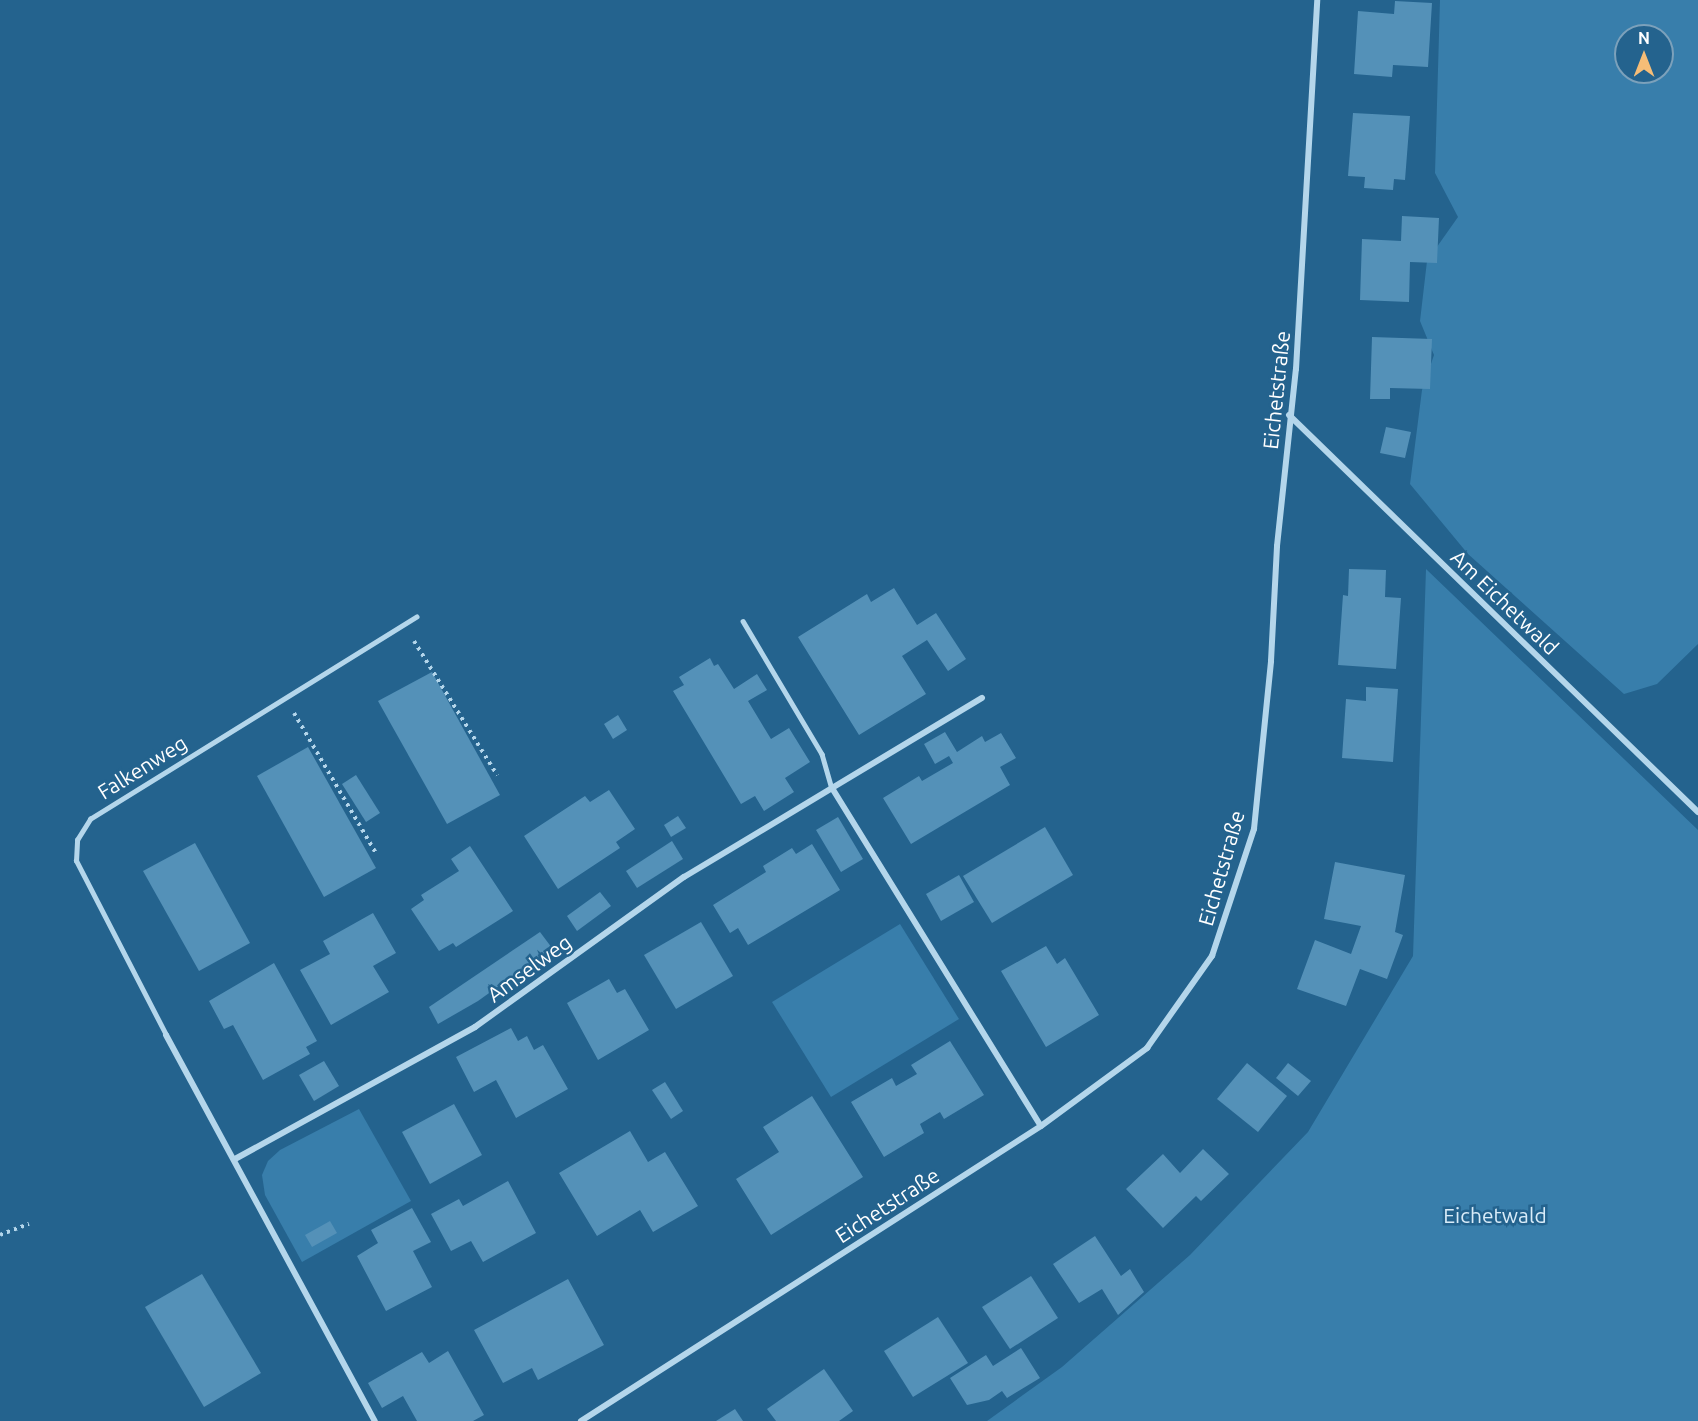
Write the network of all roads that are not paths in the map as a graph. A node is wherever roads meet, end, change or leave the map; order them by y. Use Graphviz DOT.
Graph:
graph roads {
  1 [pos="1317,0"];
  2 [pos="1290,415"];
  3 [pos="416,617"];
  4 [pos="743,621"];
  5 [pos="982,698"];
  6 [pos="832,788"];
  7 [pos="1698,812"];
  8 [pos="166,1035"];
  9 [pos="1041,1126"];
  10 [pos="235,1158"];
  11 [pos="375,1421"];
  12 [pos="581,1421"];
  1 -- 2 [label="street, Eichetstraße"];
  2 -- 7 [label="street, Am Eichetwald"];
  2 -- 9 [label="street, Eichetstraße"];
  3 -- 8 [label="lane, Falkenweg"];
  4 -- 6 [label="lane"];
  5 -- 6 [label="street, Amselweg"];
  6 -- 9 [label="street"];
  6 -- 10 [label="street, Amselweg"];
  8 -- 10 [label="street"];
  9 -- 12 [label="street, Eichetstraße"];
  10 -- 11 [label="street"];
}
